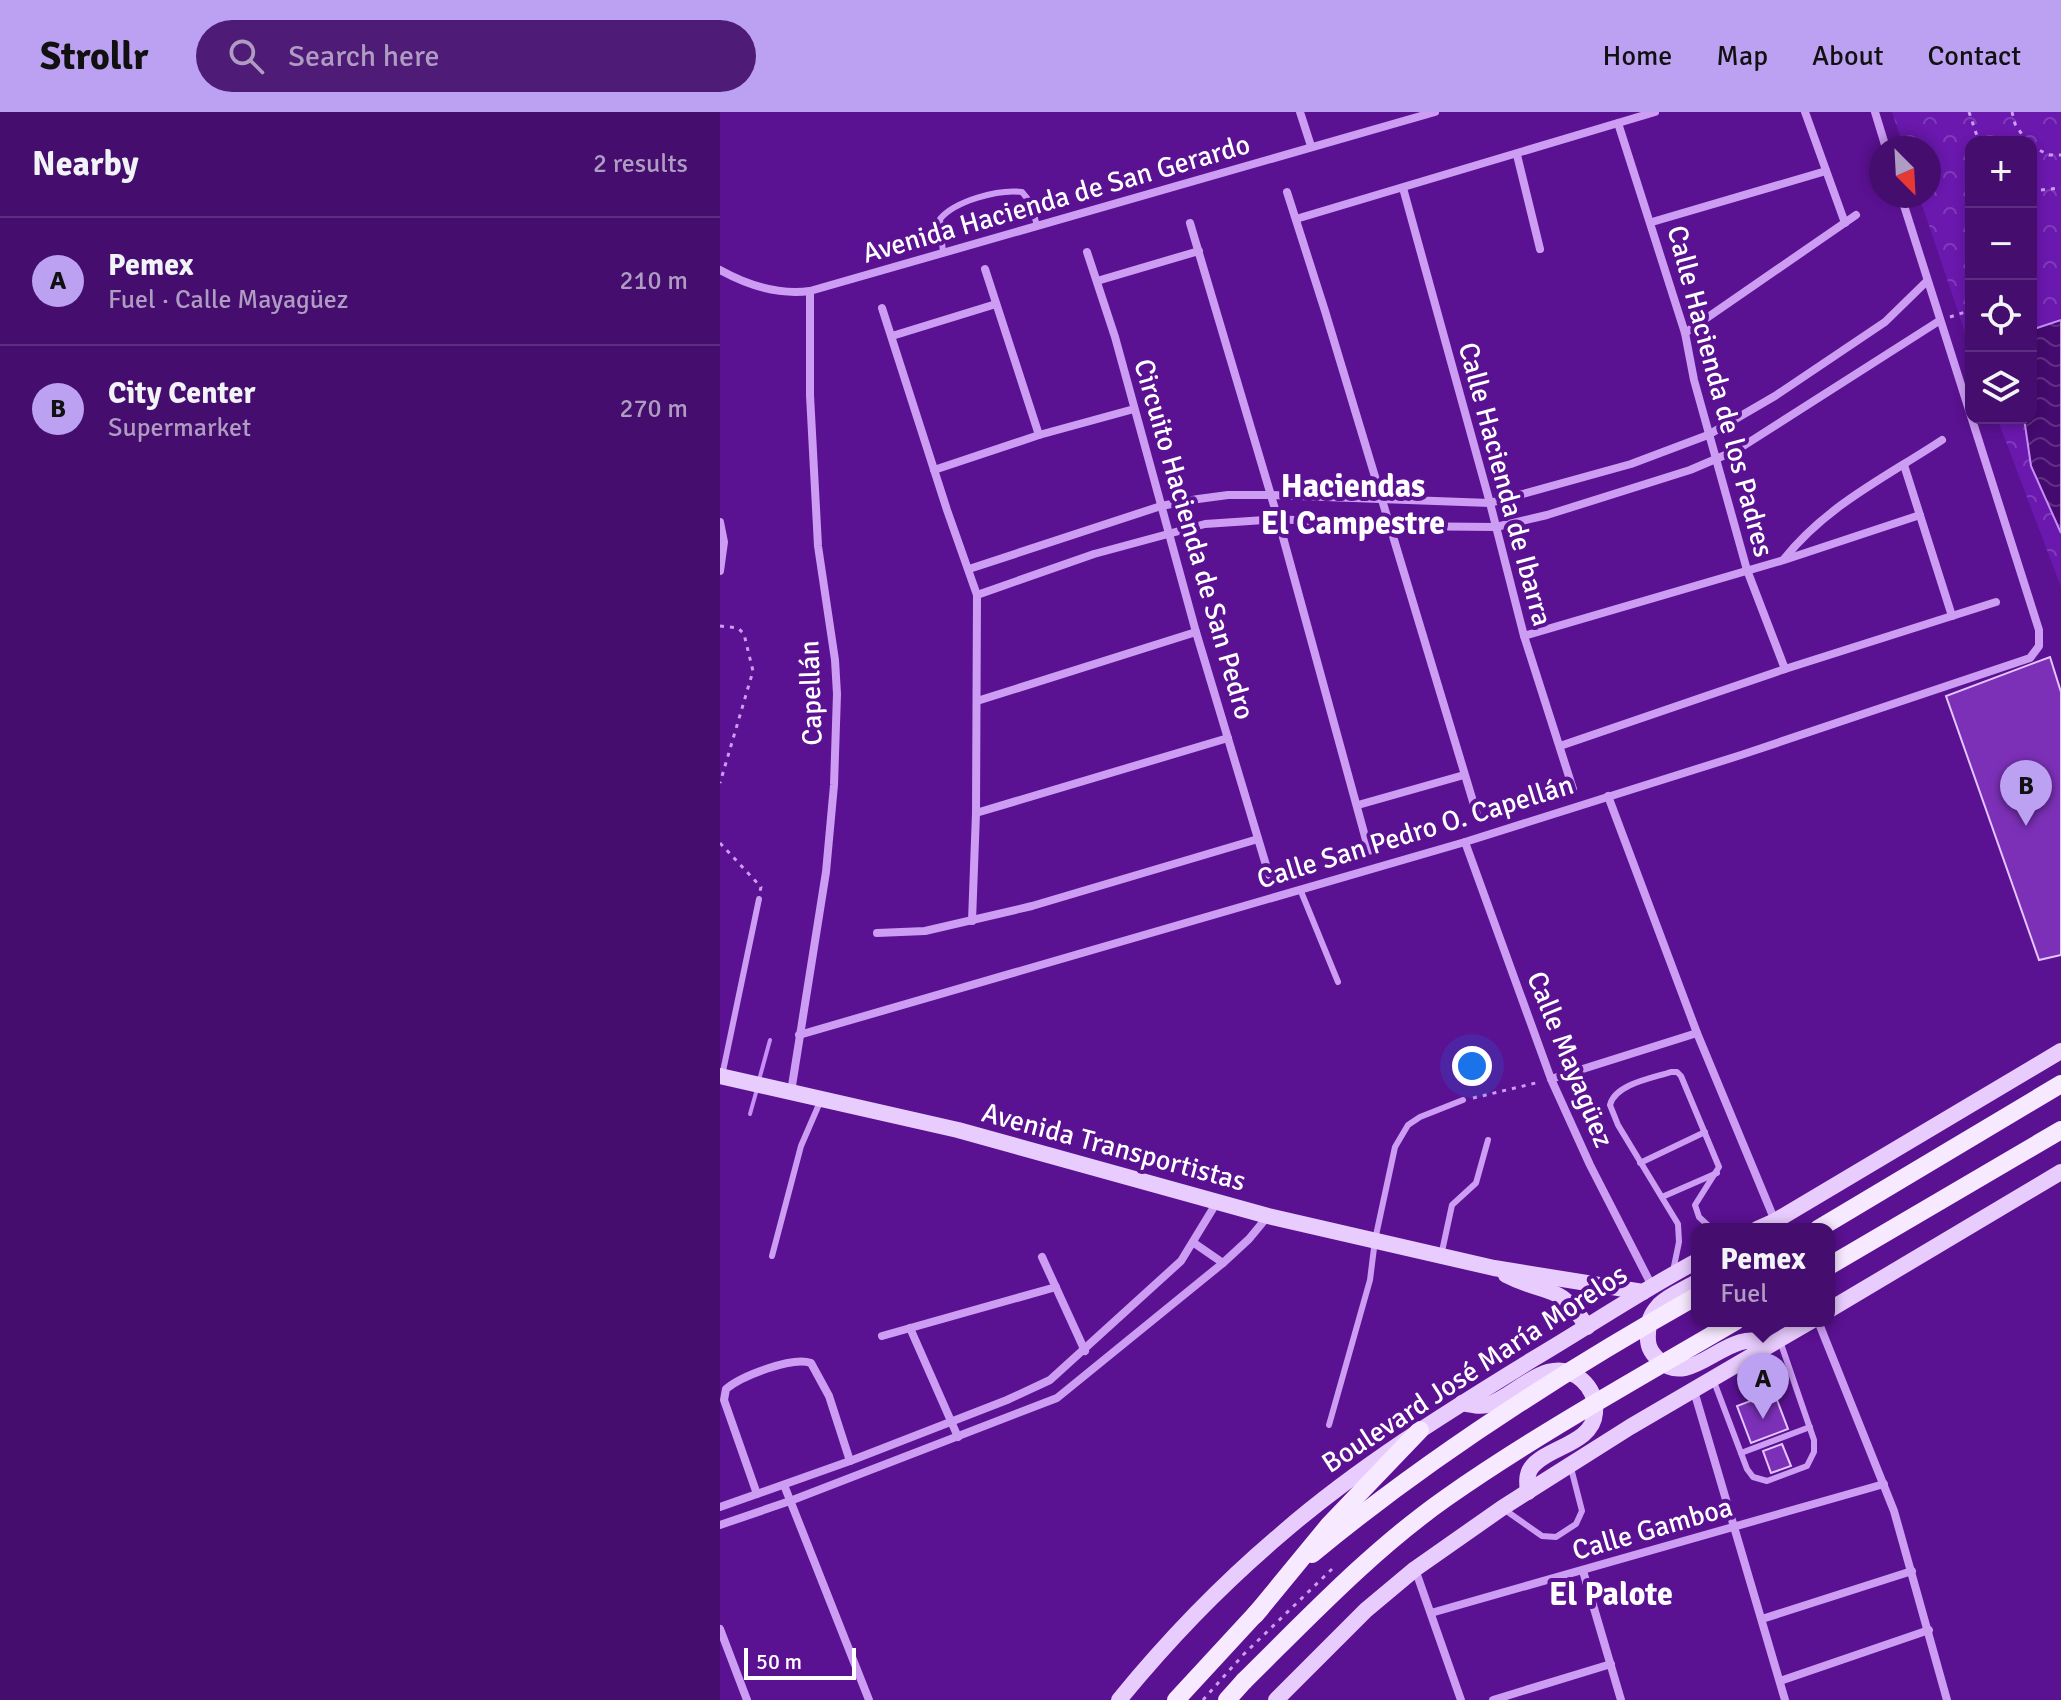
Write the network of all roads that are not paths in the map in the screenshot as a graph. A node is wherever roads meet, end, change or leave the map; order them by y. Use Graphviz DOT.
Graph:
graph roads {
  1 [pos="1300,112"];
  2 [pos="1435,112"];
  3 [pos="1655,112"];
  4 [pos="1805,112"];
  5 [pos="1875,112"];
  6 [pos="1618,123"];
  7 [pos="1882,136"];
  8 [pos="1311,146"];
  9 [pos="1517,155"];
  10 [pos="1826,171"];
  11 [pos="1403,188"];
  12 [pos="1287,192"];
  13 [pos="1905,208"];
  14 [pos="1856,215"];
  15 [pos="1296,219"];
  16 [pos="1652,222"];
  17 [pos="1190,223"];
  18 [pos="1845,223"];
  19 [pos="1037,226"];
  20 [pos="1540,249"];
  21 [pos="1199,251"];
  22 [pos="1087,252"];
  23 [pos="943,253"];
  24 [pos="985,269"];
  25 [pos="720,270"];
  26 [pos="720,279"];
  27 [pos="734,279"];
  28 [pos="1097,281"];
  29 [pos="1927,281"];
  30 [pos="810,291"];
  31 [pos="996,304"];
  32 [pos="882,308"];
  33 [pos="1939,321"];
  34 [pos="1685,333"];
  35 [pos="892,336"];
  36 [pos="1134,409"];
  37 [pos="1039,435"];
  38 [pos="1708,435"];
  39 [pos="1942,440"];
  40 [pos="1716,459"];
  41 [pos="1904,465"];
  42 [pos="934,470"];
  43 [pos="1271,495"];
  44 [pos="1381,501"];
  45 [pos="1490,503"];
  46 [pos="1161,506"];
  47 [pos="1920,515"];
  48 [pos="1278,519"];
  49 [pos="720,522"];
  50 [pos="1390,526"];
  51 [pos="1496,527"];
  52 [pos="1168,532"];
  53 [pos="1784,560"];
  54 [pos="969,569"];
  55 [pos="1747,570"];
  56 [pos="720,571"];
  57 [pos="977,595"];
  58 [pos="1996,602"];
  59 [pos="1952,616"];
  60 [pos="1196,632"];
  61 [pos="1524,636"];
  62 [pos="1785,669"];
  63 [pos="977,701"];
  64 [pos="1228,738"];
  65 [pos="1560,746"];
  66 [pos="1464,775"];
  67 [pos="1573,789"];
  68 [pos="1608,796"];
  69 [pos="1358,805"];
  70 [pos="976,813"];
  71 [pos="1478,818"];
  72 [pos="1258,839"];
  73 [pos="1465,842"];
  74 [pos="1369,851"];
  75 [pos="1269,875"];
  76 [pos="1300,889"];
  77 [pos="759,899"];
  78 [pos="972,921"];
  79 [pos="877,933"];
  80 [pos="1338,982"];
  81 [pos="1697,1033"];
  82 [pos="799,1035"];
  83 [pos="2061,1051"];
  84 [pos="721,1076"];
  85 [pos="1551,1079"];
  86 [pos="2061,1084"];
  87 [pos="785,1090"];
  88 [pos="822,1099"];
  89 [pos="1463,1100"];
  90 [pos="2061,1130"];
  91 [pos="1705,1132"];
  92 [pos="1488,1140"];
  93 [pos="1640,1163"];
  94 [pos="2061,1172"];
  95 [pos="1717,1173"];
  96 [pos="1662,1197"];
  97 [pos="1217,1202"];
  98 [pos="1268,1216"];
  99 [pos="1775,1221"];
  100 [pos="1706,1223"];
  101 [pos="1770,1223"];
  102 [pos="1828,1223"];
  103 [pos="1375,1240"];
  104 [pos="1194,1243"];
  105 [pos="772,1256"];
  106 [pos="1441,1256"];
  107 [pos="1042,1257"];
  108 [pos="1835,1262"];
  109 [pos="1223,1263"];
  110 [pos="1691,1264"];
  111 [pos="1494,1268"];
  112 [pos="1672,1275"];
  113 [pos="1691,1286"];
  114 [pos="1056,1287"];
  115 [pos="1648,1289"];
  116 [pos="1691,1300"];
  117 [pos="1835,1306"];
  118 [pos="1587,1327"];
  119 [pos="1726,1327"];
  120 [pos="1800,1327"];
  121 [pos="1820,1327"];
  122 [pos="910,1328"];
  123 [pos="882,1336"];
  124 [pos="1774,1342"];
  125 [pos="1085,1351"];
  126 [pos="1713,1379"];
  127 [pos="1694,1391"];
  128 [pos="1462,1403"];
  129 [pos="951,1421"];
  130 [pos="1329,1425"];
  131 [pos="1810,1427"];
  132 [pos="1420,1430"];
  133 [pos="958,1437"];
  134 [pos="1741,1453"];
  135 [pos="850,1461"];
  136 [pos="1570,1465"];
  137 [pos="1884,1484"];
  138 [pos="784,1485"];
  139 [pos="1528,1492"];
  140 [pos="757,1494"];
  141 [pos="790,1501"];
  142 [pos="720,1507"];
  143 [pos="1502,1508"];
  144 [pos="720,1525"];
  145 [pos="1733,1528"];
  146 [pos="1415,1569"];
  147 [pos="1583,1571"];
  148 [pos="1912,1571"];
  149 [pos="1431,1613"];
  150 [pos="1255,1615"];
  151 [pos="1762,1619"];
  152 [pos="720,1629"];
  153 [pos="1929,1630"];
  154 [pos="1611,1664"];
  155 [pos="1780,1681"];
  156 [pos="747,1700"];
  157 [pos="869,1700"];
  158 [pos="1119,1700"];
  159 [pos="1176,1700"];
  160 [pos="1227,1700"];
  161 [pos="1276,1700"];
  162 [pos="1461,1700"];
  163 [pos="1493,1700"];
  164 [pos="1621,1700"];
  165 [pos="1785,1700"];
  166 [pos="1947,1700"];
  1 -- 8 [label="street"];
  2 -- 8 [label="street, Avenida Hacienda de San Gerardo"];
  3 -- 6 [label="street"];
  4 -- 10 [label="street"];
  5 -- 7 [label="street"];
  6 -- 9 [label="street"];
  6 -- 16 [label="street, Calle Hacienda de los Padres"];
  8 -- 19 [label="street, Avenida Hacienda de San Gerardo"];
  9 -- 11 [label="street"];
  9 -- 20 [label="street"];
  10 -- 16 [label="street"];
  10 -- 18 [label="street"];
  11 -- 15 [label="street"];
  11 -- 45 [label="street, Calle Hacienda de Ibarra"];
  12 -- 15 [label="street"];
  13 -- 29 [label="street"];
  14 -- 18 [label="street"];
  15 -- 44 [label="street"];
  16 -- 34 [label="street, Calle Hacienda de los Padres"];
  17 -- 21 [label="street"];
  18 -- 34 [label="street"];
  19 -- 23 [label="street, Avenida Hacienda de San Gerardo"];
  19 -- 23 [label="lane"];
  21 -- 28 [label="street"];
  21 -- 43 [label="street"];
  22 -- 28 [label="street, Circuito Hacienda de San Pedro"];
  23 -- 30 [label="street, Avenida Hacienda de San Gerardo"];
  24 -- 31 [label="street"];
  25 -- 27 [label="street, Avenida Hacienda de San Gerardo"];
  26 -- 27 [label="street, Avenida Hacienda de San Gerardo"];
  27 -- 30 [label="street, Avenida Hacienda de San Gerardo"];
  28 -- 36 [label="street, Circuito Hacienda de San Pedro"];
  29 -- 33 [label="street"];
  29 -- 38 [label="street"];
  30 -- 82 [label="street, Capellán"];
  31 -- 35 [label="street"];
  31 -- 37 [label="street"];
  32 -- 35 [label="street"];
  33 -- 40 [label="street"];
  33 -- 68 [label="street, Calle San Pedro O. Capellán"];
  34 -- 38 [label="street, Calle Hacienda de los Padres"];
  35 -- 42 [label="street"];
  36 -- 37 [label="street"];
  36 -- 46 [label="street, Circuito Hacienda de San Pedro"];
  37 -- 42 [label="street"];
  38 -- 40 [label="street, Calle Hacienda de los Padres"];
  38 -- 45 [label="street"];
  39 -- 41 [label="street"];
  40 -- 51 [label="street"];
  40 -- 55 [label="street, Calle Hacienda de los Padres"];
  41 -- 47 [label="street"];
  41 -- 53 [label="street"];
  42 -- 54 [label="street"];
  43 -- 44 [label="street"];
  43 -- 46 [label="street"];
  43 -- 48 [label="street"];
  44 -- 45 [label="street"];
  44 -- 50 [label="street"];
  45 -- 51 [label="street, Calle Hacienda de Ibarra"];
  46 -- 52 [label="street, Circuito Hacienda de San Pedro"];
  46 -- 54 [label="street"];
  47 -- 53 [label="street"];
  47 -- 59 [label="street"];
  48 -- 50 [label="street"];
  48 -- 52 [label="street"];
  48 -- 69 [label="street"];
  49 -- 56 [label="street"];
  50 -- 51 [label="street"];
  50 -- 66 [label="street"];
  51 -- 61 [label="street, Calle Hacienda de Ibarra"];
  52 -- 57 [label="street"];
  52 -- 60 [label="street, Circuito Hacienda de San Pedro"];
  53 -- 55 [label="street"];
  54 -- 57 [label="street"];
  55 -- 61 [label="street"];
  55 -- 62 [label="street, Calle Hacienda de los Padres"];
  57 -- 63 [label="street"];
  58 -- 59 [label="street"];
  59 -- 62 [label="street"];
  60 -- 63 [label="street"];
  60 -- 64 [label="street, Circuito Hacienda de San Pedro"];
  61 -- 65 [label="street, Calle Hacienda de Ibarra"];
  62 -- 65 [label="street"];
  63 -- 70 [label="street"];
  64 -- 70 [label="street"];
  64 -- 72 [label="street, Circuito Hacienda de San Pedro"];
  65 -- 67 [label="street, Calle Hacienda de Ibarra"];
  66 -- 69 [label="street"];
  66 -- 71 [label="street"];
  68 -- 73 [label="street, Calle San Pedro O. Capellán"];
  68 -- 81 [label="street"];
  69 -- 74 [label="street"];
  70 -- 78 [label="street"];
  72 -- 75 [label="street, Circuito Hacienda de San Pedro"];
  72 -- 78 [label="street"];
  73 -- 76 [label="street, Calle San Pedro O. Capellán"];
  73 -- 85 [label="street, Calle Mayagüez"];
  76 -- 80 [label="lane"];
  76 -- 82 [label="street, Calle San Pedro O. Capellán"];
  77 -- 84 [label="lane"];
  78 -- 79 [label="street"];
  81 -- 85 [label="street"];
  81 -- 99 [label="street"];
  82 -- 87 [label="street, Capellán"];
  83 -- 99 [label="street"];
  84 -- 87 [label="street, Avenida Transportistas"];
  85 -- 115 [label="street, Calle Mayagüez"];
  86 -- 102 [label="main road"];
  87 -- 88 [label="street, Avenida Transportistas"];
  88 -- 97 [label="street, Avenida Transportistas"];
  88 -- 105 [label="lane"];
  89 -- 103 [label="lane"];
  90 -- 108 [label="main road"];
  91 -- 93 [label="lane"];
  91 -- 93 [label="lane"];
  91 -- 95 [label="lane"];
  92 -- 106 [label="lane"];
  93 -- 96 [label="lane"];
  94 -- 117 [label="street"];
  95 -- 96 [label="lane"];
  95 -- 100 [label="lane"];
  96 -- 112 [label="lane"];
  97 -- 98 [label="street, Avenida Transportistas"];
  97 -- 104 [label="street"];
  98 -- 103 [label="street, Avenida Transportistas"];
  98 -- 109 [label="street"];
  99 -- 101 [label="street"];
  103 -- 106 [label="street, Avenida Transportistas"];
  103 -- 130 [label="lane"];
  104 -- 109 [label="street"];
  104 -- 125 [label="street"];
  106 -- 111 [label="street, Avenida Transportistas"];
  107 -- 114 [label="street"];
  109 -- 133 [label="street"];
  110 -- 112 [label="street, Boulevard José María Morelos"];
  111 -- 115 [label="street, Avenida Transportistas"];
  111 -- 118 [label="street, Avenida Transportistas"];
  112 -- 115 [label="street, Boulevard José María Morelos"];
  113 -- 124 [label="street"];
  114 -- 122 [label="street"];
  114 -- 125 [label="street"];
  115 -- 118 [label="street, Boulevard José María Morelos"];
  116 -- 150 [label="main road, Boulevard José María Morelos, bridge"];
  118 -- 128 [label="street, Boulevard José María Morelos"];
  119 -- 160 [label="main road, bridge"];
  120 -- 124 [label="street"];
  121 -- 137 [label="street"];
  122 -- 123 [label="street"];
  122 -- 129 [label="street"];
  124 -- 126 [label="street"];
  124 -- 131 [label="lane"];
  125 -- 129 [label="street"];
  126 -- 127 [label="street"];
  126 -- 134 [label="lane"];
  127 -- 136 [label="street"];
  127 -- 145 [label="street"];
  128 -- 132 [label="street, Boulevard José María Morelos"];
  128 -- 139 [label="street"];
  129 -- 133 [label="street"];
  129 -- 135 [label="street"];
  131 -- 134 [label="lane"];
  131 -- 134 [label="lane"];
  132 -- 150 [label="main road"];
  132 -- 158 [label="street, Boulevard José María Morelos"];
  133 -- 141 [label="street"];
  135 -- 138 [label="street"];
  135 -- 140 [label="street"];
  136 -- 139 [label="street"];
  136 -- 143 [label="lane"];
  137 -- 145 [label="street, Calle Gamboa"];
  137 -- 148 [label="street"];
  138 -- 140 [label="street"];
  138 -- 141 [label="street"];
  139 -- 143 [label="street"];
  140 -- 142 [label="street"];
  141 -- 144 [label="street"];
  141 -- 157 [label="street"];
  143 -- 146 [label="street"];
  145 -- 147 [label="street, Calle Gamboa"];
  145 -- 151 [label="street"];
  146 -- 149 [label="street"];
  146 -- 161 [label="street"];
  147 -- 149 [label="street, Calle Gamboa"];
  147 -- 154 [label="street"];
  148 -- 151 [label="street"];
  148 -- 153 [label="street"];
  149 -- 162 [label="street"];
  150 -- 159 [label="main road, Boulevard José María Morelos"];
  151 -- 155 [label="street"];
  152 -- 156 [label="street"];
  153 -- 155 [label="street"];
  153 -- 166 [label="street"];
  154 -- 163 [label="street"];
  154 -- 164 [label="street"];
  155 -- 165 [label="street"];
}
